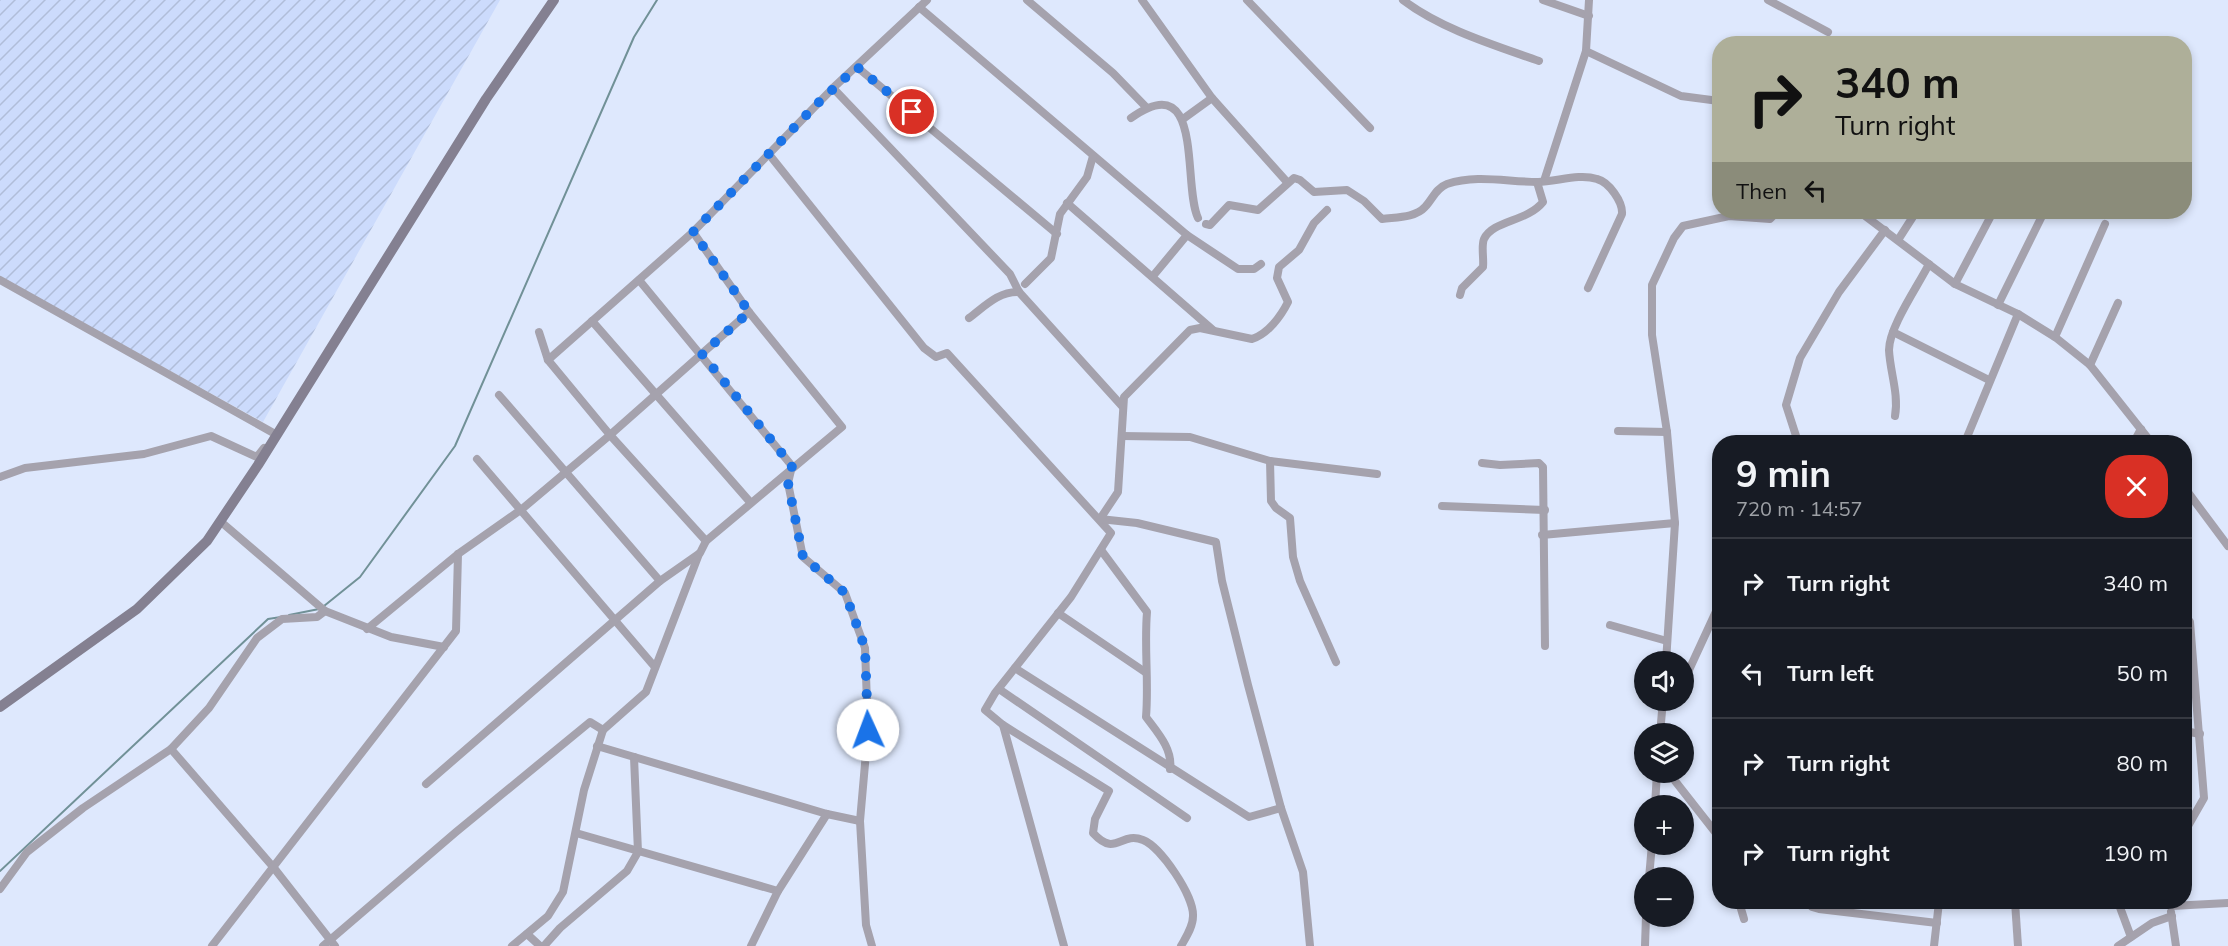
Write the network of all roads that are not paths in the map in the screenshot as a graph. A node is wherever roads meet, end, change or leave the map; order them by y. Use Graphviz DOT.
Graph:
graph roads {
  1 [pos="554,0"];
  2 [pos="927,0"];
  3 [pos="1027,0"];
  4 [pos="1142,0"];
  5 [pos="1248,0"];
  6 [pos="1403,0"];
  7 [pos="1544,0"];
  8 [pos="1589,0"];
  9 [pos="1768,0"];
  10 [pos="919,7"];
  11 [pos="1589,16"];
  12 [pos="1828,32"];
  13 [pos="1586,51"];
  14 [pos="1539,61"];
  15 [pos="857,67"];
  16 [pos="833,88"];
  17 [pos="1212,98"];
  18 [pos="1712,100"];
  19 [pos="1146,107"];
  20 [pos="1131,118"];
  21 [pos="1183,119"];
  22 [pos="1370,128"];
  23 [pos="768,153"];
  24 [pos="1093,156"];
  25 [pos="1287,182"];
  26 [pos="1541,182"];
  27 [pos="1067,203"];
  28 [pos="1327,210"];
  29 [pos="1198,218"];
  30 [pos="1712,219"];
  31 [pos="1870,219"];
  32 [pos="1912,219"];
  33 [pos="1989,219"];
  34 [pos="2041,219"];
  35 [pos="1206,224"];
  36 [pos="2105,224"];
  37 [pos="1885,230"];
  38 [pos="693,232"];
  39 [pos="1057,234"];
  40 [pos="1187,235"];
  41 [pos="1898,240"];
  42 [pos="1261,264"];
  43 [pos="1929,264"];
  44 [pos="1153,276"];
  45 [pos="0,280"];
  46 [pos="639,280"];
  47 [pos="1025,284"];
  48 [pos="1954,284"];
  49 [pos="1588,288"];
  50 [pos="1019,292"];
  51 [pos="1460,295"];
  52 [pos="2118,303"];
  53 [pos="1998,305"];
  54 [pos="749,312"];
  55 [pos="2018,314"];
  56 [pos="969,318"];
  57 [pos="592,321"];
  58 [pos="539,332"];
  59 [pos="1216,332"];
  60 [pos="1893,332"];
  61 [pos="2055,337"];
  62 [pos="702,354"];
  63 [pos="548,360"];
  64 [pos="2090,365"];
  65 [pos="1989,380"];
  66 [pos="499,395"];
  67 [pos="656,395"];
  68 [pos="1122,406"];
  69 [pos="1895,416"];
  70 [pos="2141,429"];
  71 [pos="1618,431"];
  72 [pos="1667,432"];
  73 [pos="276,434"];
  74 [pos="610,435"];
  75 [pos="1796,435"];
  76 [pos="1968,435"];
  77 [pos="2138,435"];
  78 [pos="2146,435"];
  79 [pos="1122,436"];
  80 [pos="477,459"];
  81 [pos="1270,461"];
  82 [pos="1482,463"];
  83 [pos="792,466"];
  84 [pos="565,472"];
  85 [pos="1377,474"];
  86 [pos="0,477"];
  87 [pos="2192,498"];
  88 [pos="750,502"];
  89 [pos="1442,506"];
  90 [pos="522,509"];
  91 [pos="1545,510"];
  92 [pos="1100,519"];
  93 [pos="220,521"];
  94 [pos="1675,523"];
  95 [pos="1542,535"];
  96 [pos="706,541"];
  97 [pos="2228,546"];
  98 [pos="1101,550"];
  99 [pos="700,553"];
  100 [pos="458,554"];
  101 [pos="660,581"];
  102 [pos="325,611"];
  103 [pos="1058,613"];
  104 [pos="1712,620"];
  105 [pos="614,621"];
  106 [pos="1610,625"];
  107 [pos="367,629"];
  108 [pos="1667,641"];
  109 [pos="2192,644"];
  110 [pos="1545,646"];
  111 [pos="444,647"];
  112 [pos="1667,651"];
  113 [pos="1694,659"];
  114 [pos="1336,662"];
  115 [pos="654,666"];
  116 [pos="1015,668"];
  117 [pos="1145,672"];
  118 [pos="999,689"];
  119 [pos="0,707"];
  120 [pos="1004,725"];
  121 [pos="603,730"];
  122 [pos="2192,732"];
  123 [pos="2200,734"];
  124 [pos="597,746"];
  125 [pos="171,749"];
  126 [pos="634,757"];
  127 [pos="1170,769"];
  128 [pos="1677,783"];
  129 [pos="426,784"];
  130 [pos="1281,808"];
  131 [pos="826,814"];
  132 [pos="1187,818"];
  133 [pos="2192,819"];
  134 [pos="860,821"];
  135 [pos="1712,828"];
  136 [pos="576,833"];
  137 [pos="638,852"];
  138 [pos="274,868"];
  139 [pos="0,889"];
  140 [pos="778,891"];
  141 [pos="2228,903"];
  142 [pos="2192,904"];
  143 [pos="1741,909"];
  144 [pos="1819,909"];
  145 [pos="1939,909"];
  146 [pos="2015,909"];
  147 [pos="2121,909"];
  148 [pos="2171,909"];
  149 [pos="2172,916"];
  150 [pos="1744,919"];
  151 [pos="1937,923"];
  152 [pos="1646,927"];
  153 [pos="527,934"];
  154 [pos="2131,937"];
  155 [pos="333,943"];
  156 [pos="212,946"];
  157 [pos="323,946"];
  158 [pos="512,946"];
  159 [pos="542,946"];
  160 [pos="751,946"];
  161 [pos="872,946"];
  162 [pos="1064,946"];
  163 [pos="1180,946"];
  164 [pos="1310,946"];
  165 [pos="1645,946"];
  166 [pos="1934,946"];
  167 [pos="2018,946"];
  168 [pos="2118,946"];
  169 [pos="2176,946"];
  1 -- 73 [label="street"];
  2 -- 10 [label="street"];
  3 -- 19 [label="street"];
  4 -- 17 [label="street"];
  5 -- 22 [label="street"];
  6 -- 14 [label="street"];
  7 -- 11 [label="street"];
  8 -- 11 [label="street"];
  9 -- 12 [label="street"];
  10 -- 15 [label="street"];
  10 -- 24 [label="street"];
  11 -- 13 [label="street"];
  13 -- 18 [label="street"];
  13 -- 26 [label="street"];
  15 -- 16 [label="street"];
  15 -- 39 [label="street"];
  16 -- 23 [label="street"];
  16 -- 50 [label="street"];
  17 -- 21 [label="street"];
  17 -- 25 [label="street"];
  19 -- 20 [label="street"];
  19 -- 21 [label="street"];
  21 -- 29 [label="street"];
  23 -- 38 [label="street"];
  23 -- 92 [label="street"];
  24 -- 27 [label="street"];
  24 -- 40 [label="street"];
  25 -- 26 [label="street"];
  25 -- 35 [label="street"];
  26 -- 49 [label="street"];
  26 -- 51 [label="street"];
  27 -- 39 [label="street"];
  27 -- 44 [label="street"];
  28 -- 59 [label="street"];
  30 -- 72 [label="street"];
  31 -- 37 [label="street"];
  32 -- 41 [label="street"];
  33 -- 48 [label="street"];
  34 -- 53 [label="street"];
  36 -- 61 [label="street"];
  37 -- 41 [label="street"];
  37 -- 75 [label="street"];
  38 -- 46 [label="street"];
  38 -- 54 [label="street"];
  39 -- 47 [label="street"];
  40 -- 42 [label="street"];
  40 -- 44 [label="street"];
  41 -- 43 [label="street"];
  43 -- 48 [label="street"];
  43 -- 60 [label="street"];
  44 -- 59 [label="street"];
  45 -- 73 [label="street"];
  46 -- 57 [label="street"];
  46 -- 62 [label="street"];
  48 -- 53 [label="street"];
  50 -- 56 [label="street"];
  50 -- 68 [label="street"];
  52 -- 64 [label="street"];
  53 -- 55 [label="street"];
  54 -- 62 [label="street"];
  54 -- 83 [label="street"];
  55 -- 61 [label="street"];
  55 -- 65 [label="street"];
  57 -- 63 [label="street"];
  57 -- 67 [label="street"];
  58 -- 63 [label="street"];
  59 -- 68 [label="street"];
  60 -- 65 [label="street"];
  60 -- 69 [label="street"];
  61 -- 64 [label="street"];
  62 -- 67 [label="street"];
  62 -- 83 [label="street"];
  63 -- 74 [label="street"];
  64 -- 70 [label="street"];
  65 -- 76 [label="street"];
  66 -- 84 [label="street"];
  67 -- 74 [label="street"];
  67 -- 88 [label="street"];
  68 -- 79 [label="street"];
  70 -- 77 [label="street"];
  70 -- 78 [label="street"];
  71 -- 72 [label="street"];
  72 -- 94 [label="street"];
  73 -- 86 [label="street"];
  73 -- 93 [label="street"];
  74 -- 84 [label="street"];
  74 -- 96 [label="street"];
  79 -- 81 [label="street"];
  79 -- 92 [label="street"];
  80 -- 90 [label="street"];
  81 -- 85 [label="street"];
  81 -- 114 [label="street"];
  82 -- 91 [label="street"];
  83 -- 88 [label="street"];
  83 -- 134 [label="street"];
  84 -- 90 [label="street"];
  84 -- 101 [label="street"];
  87 -- 97 [label="street"];
  88 -- 96 [label="street"];
  89 -- 91 [label="street"];
  90 -- 100 [label="street"];
  90 -- 105 [label="street"];
  91 -- 95 [label="street"];
  92 -- 98 [label="street"];
  92 -- 130 [label="street"];
  93 -- 102 [label="street"];
  93 -- 119 [label="street"];
  94 -- 95 [label="street"];
  94 -- 108 [label="street"];
  95 -- 110 [label="street"];
  96 -- 99 [label="street"];
  98 -- 103 [label="street"];
  98 -- 117 [label="street"];
  99 -- 101 [label="street"];
  99 -- 115 [label="street"];
  100 -- 107 [label="street"];
  100 -- 111 [label="street"];
  101 -- 105 [label="street"];
  102 -- 107 [label="street"];
  102 -- 125 [label="street"];
  103 -- 116 [label="street"];
  103 -- 117 [label="street"];
  104 -- 113 [label="street"];
  105 -- 115 [label="street"];
  105 -- 129 [label="street"];
  106 -- 108 [label="street"];
  107 -- 111 [label="street"];
  108 -- 112 [label="street"];
  109 -- 123 [label="street"];
  111 -- 138 [label="street"];
  115 -- 121 [label="street"];
  116 -- 118 [label="street"];
  116 -- 127 [label="street"];
  117 -- 127 [label="street"];
  118 -- 120 [label="street"];
  118 -- 132 [label="street"];
  120 -- 162 [label="street"];
  120 -- 163 [label="street"];
  121 -- 124 [label="street"];
  121 -- 155 [label="street"];
  122 -- 123 [label="street"];
  123 -- 133 [label="street"];
  124 -- 126 [label="street"];
  124 -- 136 [label="street"];
  125 -- 138 [label="street"];
  125 -- 139 [label="street"];
  126 -- 131 [label="street"];
  126 -- 137 [label="street"];
  127 -- 130 [label="street"];
  128 -- 135 [label="street"];
  130 -- 164 [label="street"];
  131 -- 134 [label="street"];
  131 -- 140 [label="street"];
  134 -- 161 [label="street"];
  136 -- 137 [label="street"];
  136 -- 153 [label="street"];
  137 -- 140 [label="street"];
  137 -- 159 [label="street"];
  138 -- 155 [label="street"];
  138 -- 156 [label="street"];
  140 -- 160 [label="street"];
  141 -- 142 [label="street"];
  143 -- 150 [label="street"];
  144 -- 151 [label="street"];
  145 -- 151 [label="street"];
  146 -- 167 [label="street"];
  147 -- 154 [label="street"];
  148 -- 149 [label="street"];
  149 -- 154 [label="street"];
  149 -- 169 [label="street"];
  151 -- 166 [label="street"];
  152 -- 165 [label="street"];
  153 -- 158 [label="street"];
  153 -- 159 [label="street"];
  154 -- 168 [label="street"];
  155 -- 157 [label="street"];
}
